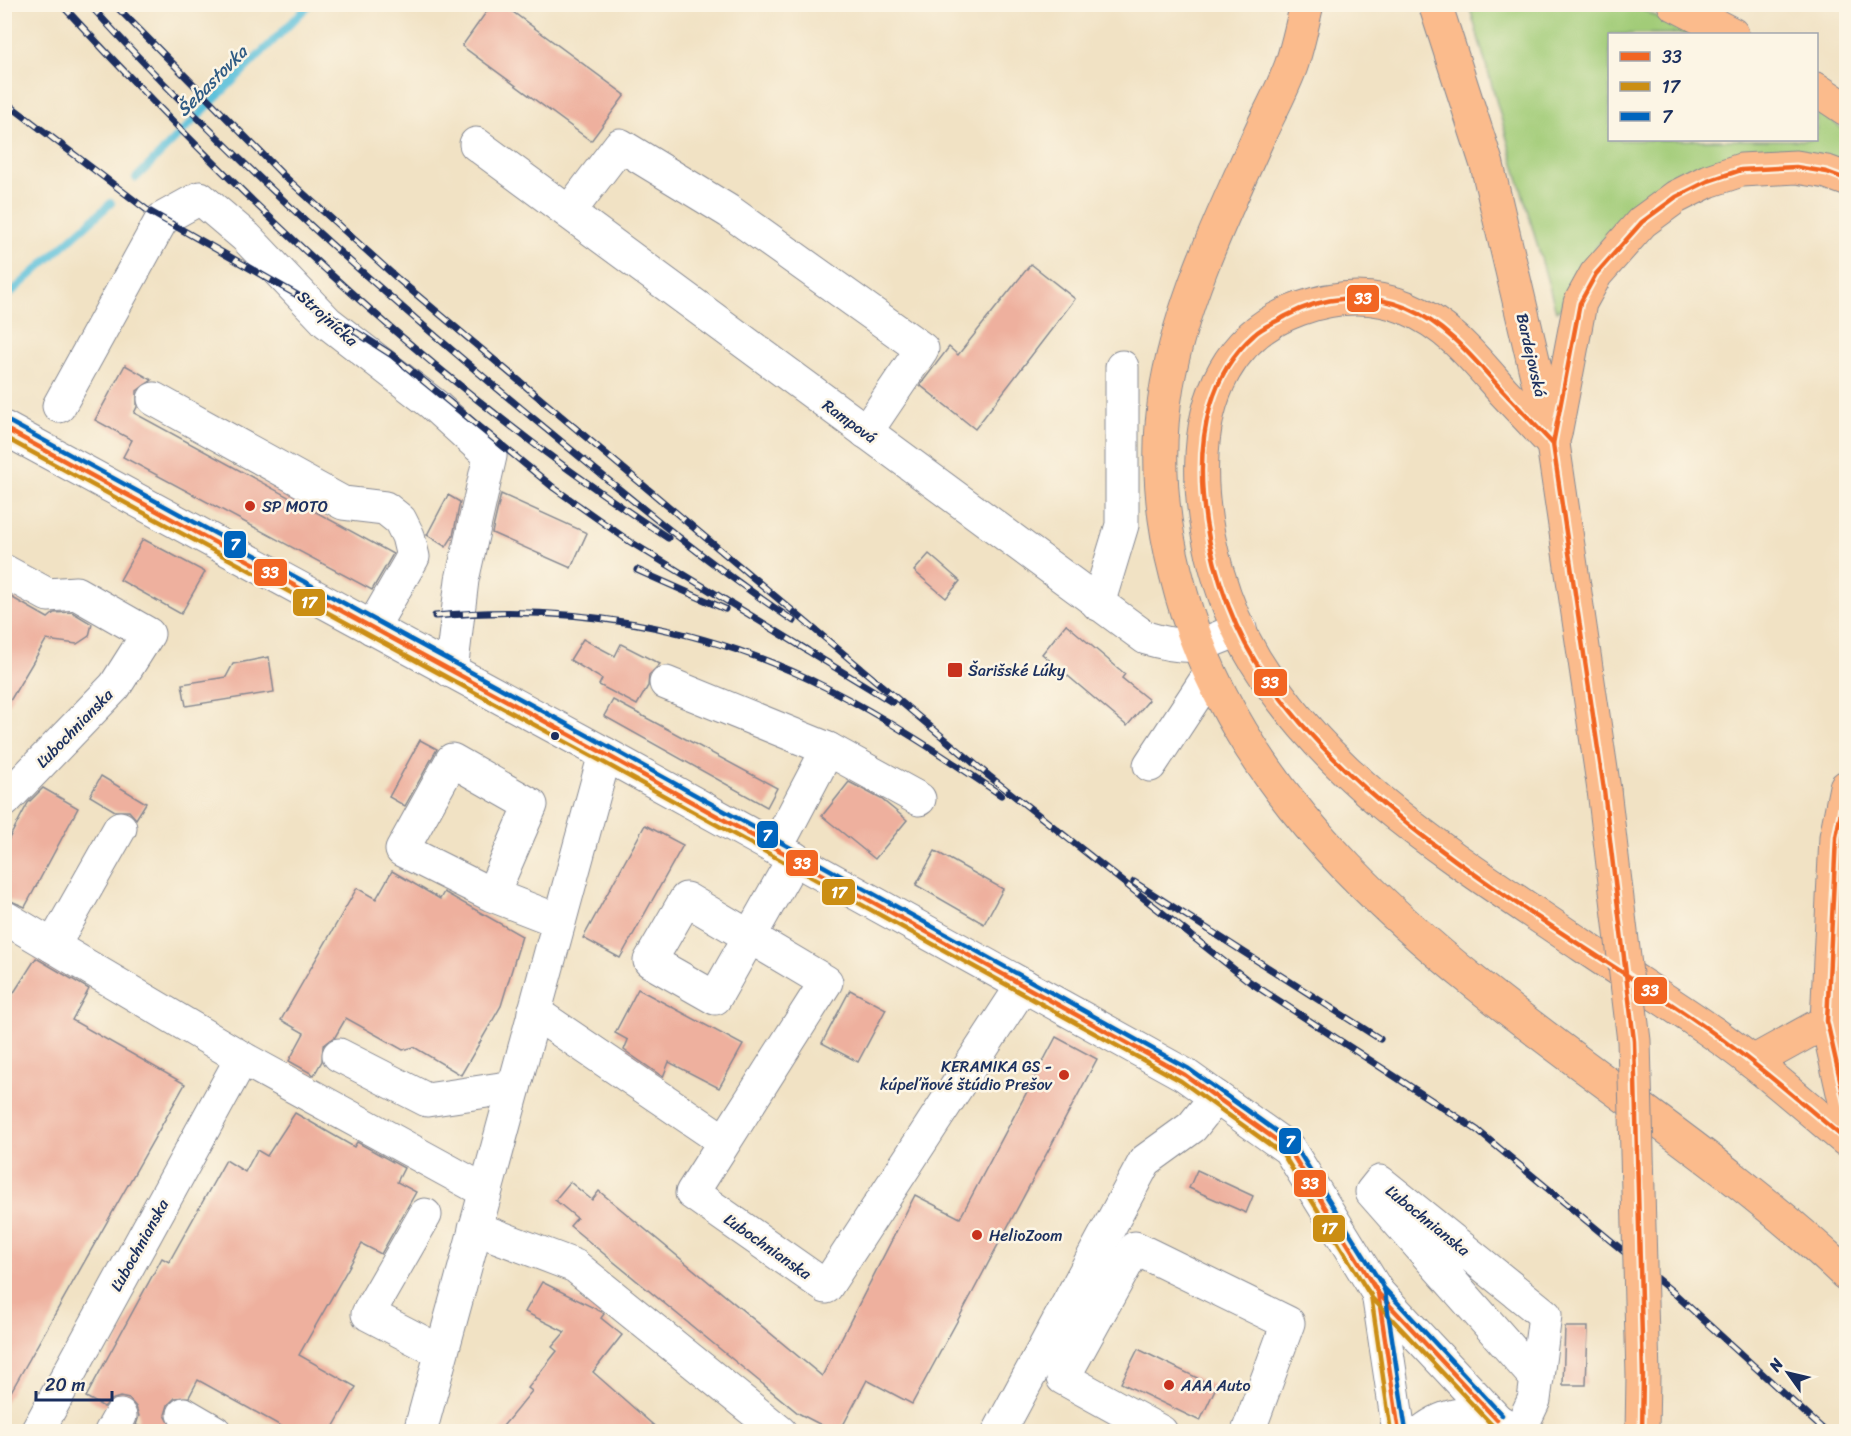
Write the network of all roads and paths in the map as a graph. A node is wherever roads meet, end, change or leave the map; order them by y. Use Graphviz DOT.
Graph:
graph roads {
  1 [pos="1307,4"];
  2 [pos="1435,4"];
  3 [pos="1690,9"];
  4 [pos="1730,33"];
  5 [pos="1818,90"];
  6 [pos="1846,109"];
  7 [pos="476,144"];
  8 [pos="1846,179"];
  9 [pos="569,212"];
  10 [pos="1122,367"];
  11 [pos="154,399"];
  12 [pos="58,406"];
  13 [pos="4,428"];
  14 [pos="866,432"];
  15 [pos="1553,444"];
  16 [pos="4,571"];
  17 [pos="1098,604"];
  18 [pos="372,628"];
  19 [pos="1240,629"];
  20 [pos="1204,661"];
  21 [pos="451,671"];
  22 [pos="666,683"];
  23 [pos="828,749"];
  24 [pos="605,754"];
  25 [pos="1150,765"];
  26 [pos="1846,787"];
  27 [pos="919,799"];
  28 [pos="4,801"];
  29 [pos="120,828"];
  30 [pos="785,853"];
  31 [pos="492,896"];
  32 [pos="4,917"];
  33 [pos="559,921"];
  34 [pos="53,946"];
  35 [pos="1023,985"];
  36 [pos="534,1012"];
  37 [pos="1827,1021"];
  38 [pos="339,1055"];
  39 [pos="242,1058"];
  40 [pos="1753,1062"];
  41 [pos="514,1087"];
  42 [pos="1216,1097"];
  43 [pos="1846,1106"];
  44 [pos="1846,1140"];
  45 [pos="724,1141"];
  46 [pos="486,1191"];
  47 [pos="425,1215"];
  48 [pos="475,1228"];
  49 [pos="1846,1274"];
  50 [pos="1378,1293"];
  51 [pos="441,1352"];
  52 [pos="1537,1380"];
  53 [pos="184,1414"];
  54 [pos="1510,1428"];
  55 [pos="37,1431"];
  56 [pos="215,1431"];
  57 [pos="420,1431"];
  58 [pos="780,1431"];
  59 [pos="999,1431"];
  60 [pos="1161,1431"];
  61 [pos="1248,1431"];
  62 [pos="1399,1431"];
  63 [pos="1422,1431"];
  64 [pos="1642,1431"];
  1 -- 20 [label="main road"];
  2 -- 15 [label="main road, Bardejovská"];
  3 -- 4 [label="main road"];
  5 -- 6 [label="main road"];
  7 -- 9 [label="street, Rampová"];
  8 -- 15 [label="main road"];
  9 -- 14 [label="street, Rampová"];
  9 -- 14 [label="street"];
  10 -- 17 [label="street"];
  11 -- 18 [label="street"];
  12 -- 21 [label="street, Strojnícka"];
  13 -- 18 [label="street"];
  14 -- 17 [label="street, Rampová"];
  15 -- 19 [label="main road"];
  15 -- 64 [label="main road, Bardejovská, bridge"];
  16 -- 28 [label="street, Ľubochnianska"];
  17 -- 20 [label="street, Rampová"];
  18 -- 21 [label="street"];
  19 -- 20 [label="street, Rampová"];
  19 -- 40 [label="main road"];
  20 -- 25 [label="street"];
  20 -- 49 [label="main road"];
  21 -- 24 [label="street"];
  22 -- 23 [label="street"];
  23 -- 27 [label="street"];
  23 -- 30 [label="street"];
  24 -- 30 [label="street"];
  24 -- 33 [label="street"];
  26 -- 37 [label="main road"];
  29 -- 34 [label="street"];
  30 -- 35 [label="street"];
  30 -- 45 [label="street, Ľubochnianska"];
  31 -- 33 [label="street"];
  32 -- 34 [label="street"];
  33 -- 36 [label="street"];
  34 -- 39 [label="street"];
  35 -- 42 [label="street"];
  35 -- 45 [label="street, Ľubochnianska"];
  36 -- 41 [label="street"];
  36 -- 45 [label="street"];
  37 -- 40 [label="main road"];
  37 -- 43 [label="main road"];
  38 -- 41 [label="street"];
  39 -- 46 [label="street"];
  39 -- 55 [label="street, Ľubochnianska"];
  40 -- 44 [label="main road"];
  41 -- 46 [label="street"];
  42 -- 50 [label="street"];
  42 -- 59 [label="street"];
  46 -- 48 [label="street"];
  47 -- 51 [label="street"];
  48 -- 51 [label="street"];
  48 -- 58 [label="street"];
  50 -- 54 [label="street"];
  50 -- 62 [label="street"];
  51 -- 57 [label="street"];
  52 -- 52 [label="street, Ľubochnianska"];
  52 -- 54 [label="street, Ľubochnianska"];
  53 -- 56 [label="street"];
  54 -- 63 [label="street"];
  60 -- 61 [label="street"];
}
